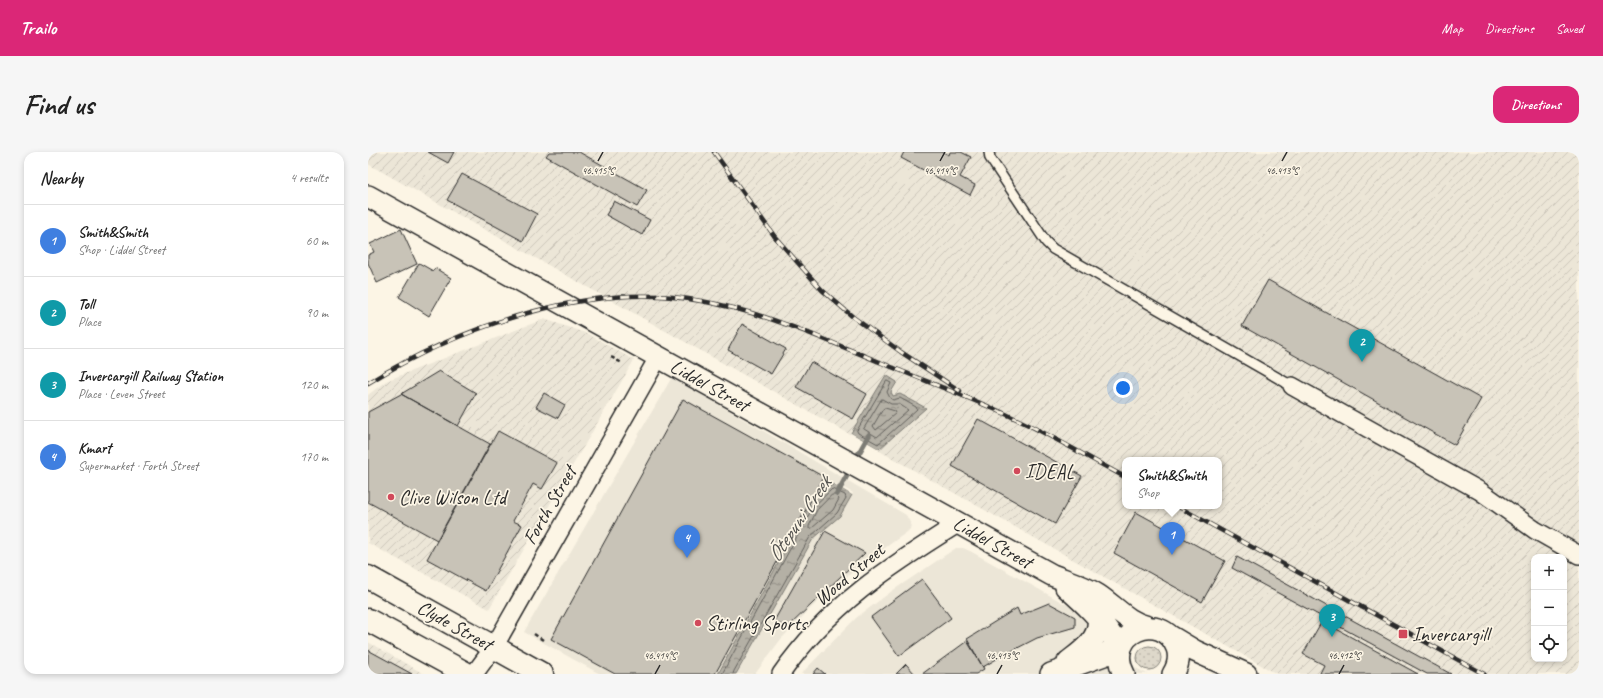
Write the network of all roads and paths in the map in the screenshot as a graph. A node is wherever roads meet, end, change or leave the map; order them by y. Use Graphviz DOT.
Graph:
graph roads {
  1 [pos="989,152"];
  2 [pos="368,196"];
  3 [pos="658,356"];
  4 [pos="611,357"];
  5 [pos="622,363"];
  6 [pos="1292,386"];
  7 [pos="959,524"];
  8 [pos="1579,555"];
  9 [pos="1052,575"];
  10 [pos="368,577"];
  11 [pos="1098,618"];
  12 [pos="368,620"];
  13 [pos="1148,628"];
  14 [pos="534,634"];
  15 [pos="1170,636"];
  16 [pos="543,640"];
  17 [pos="1122,642"];
  18 [pos="494,647"];
  19 [pos="1123,671"];
  20 [pos="466,674"];
  21 [pos="474,674"];
  22 [pos="542,674"];
  23 [pos="781,674"];
  24 [pos="1052,674"];
  25 [pos="1174,674"];
  26 [pos="1246,674"];
  1 -- 6 [label="lane"];
  2 -- 3 [label="street, Liddel Street"];
  3 -- 7 [label="street, Liddel Street"];
  3 -- 18 [label="street, Forth Street"];
  4 -- 5 [label="path"];
  6 -- 8 [label="street"];
  7 -- 9 [label="street, Liddel Street"];
  7 -- 23 [label="street, Wood Street"];
  9 -- 11 [label="street, Liddel Street"];
  9 -- 13 [label="street, Liddel Street"];
  10 -- 18 [label="highway, Clyde Street"];
  11 -- 17 [label="street, Liddel Street"];
  11 -- 24 [label="street"];
  12 -- 20 [label="highway, Clyde Street"];
  13 -- 15 [label="street, Liddel Street"];
  13 -- 17 [label="street"];
  14 -- 16 [label="path"];
  15 -- 25 [label="street"];
  15 -- 26 [label="street, Liddel Street"];
  17 -- 19 [label="street"];
  17 -- 24 [label="street"];
  18 -- 21 [label="street, Forth Street"];
  18 -- 22 [label="highway, Clyde Street"];
}
